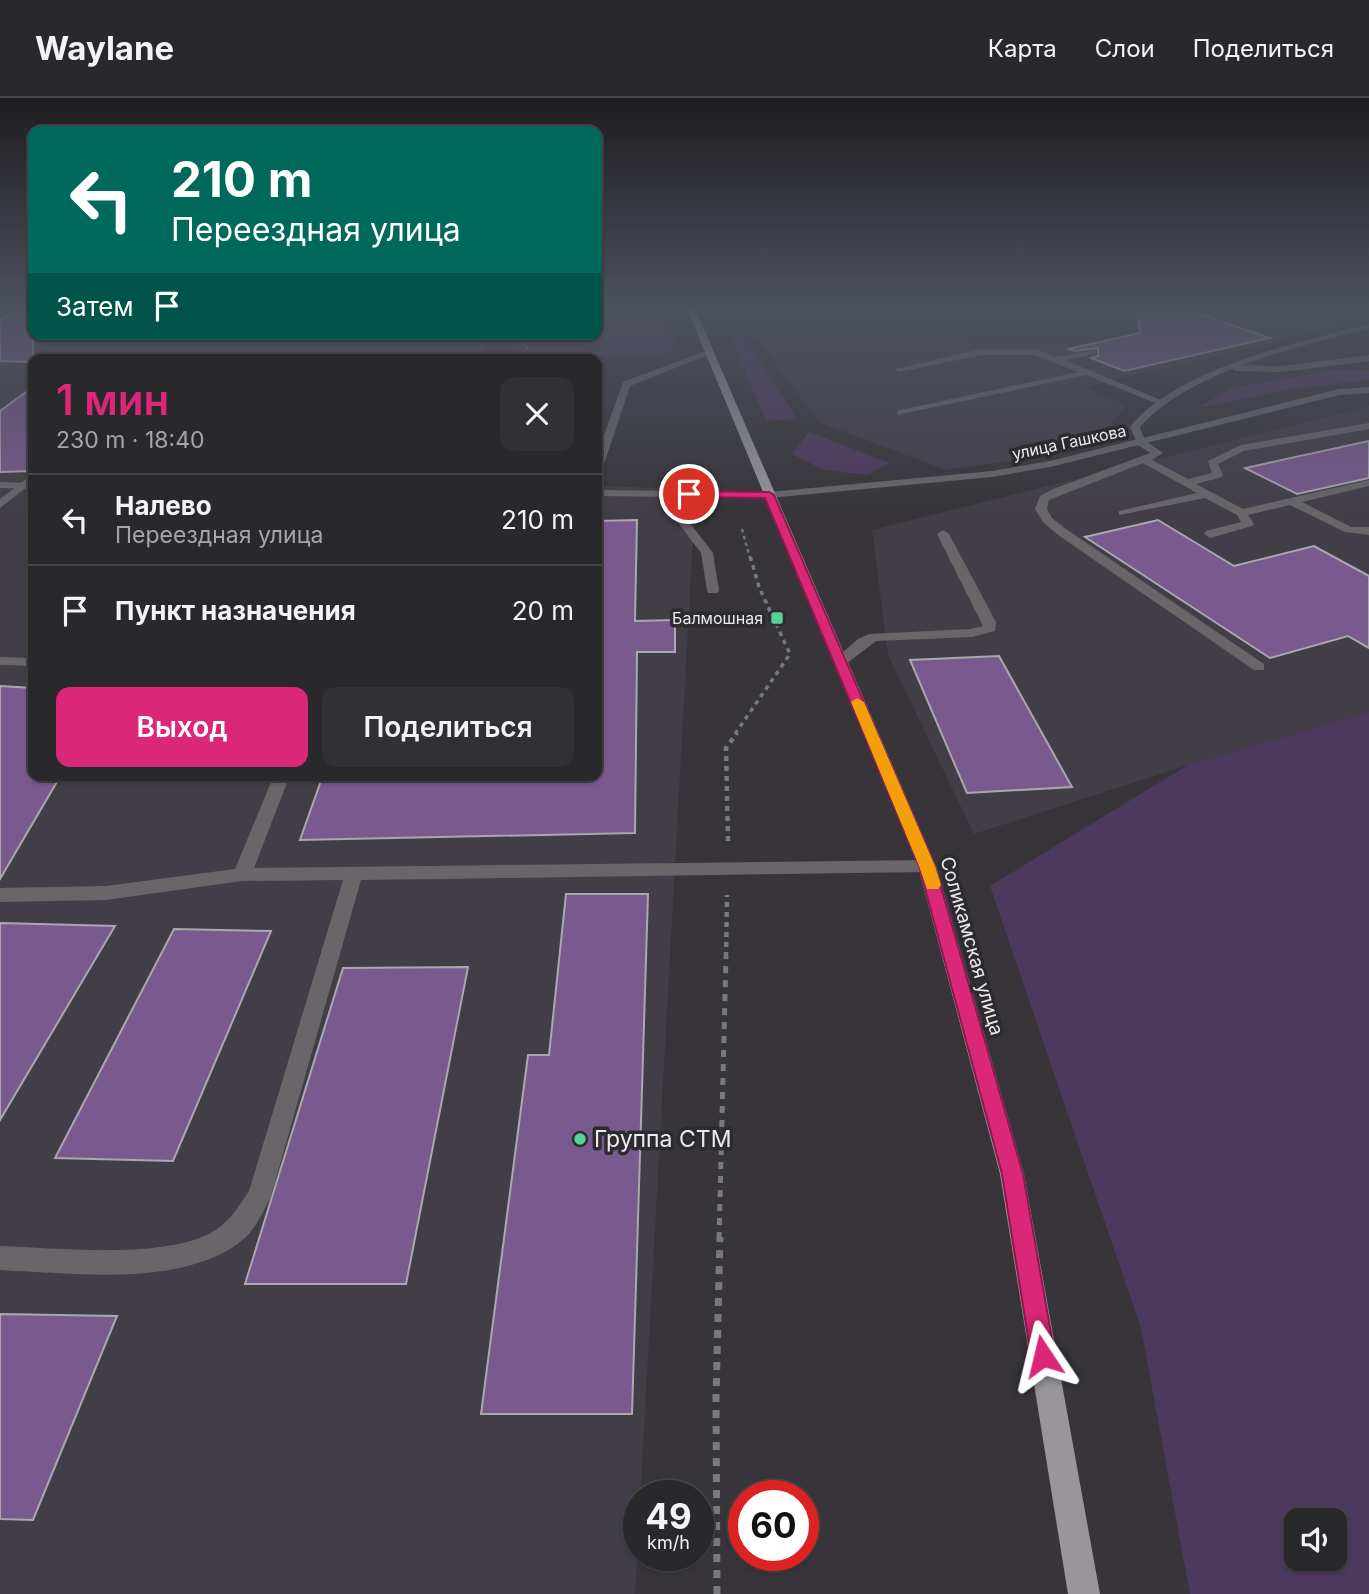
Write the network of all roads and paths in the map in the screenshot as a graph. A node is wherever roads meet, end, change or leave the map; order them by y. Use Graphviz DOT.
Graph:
graph roads {
  1 [pos="648,376"];
  2 [pos="719,376"];
  3 [pos="1071,376"];
  4 [pos="1098,376"];
  5 [pos="1217,376"];
  6 [pos="1369,390"];
  7 [pos="1158,401"];
  8 [pos="900,413"];
  9 [pos="1369,426"];
  10 [pos="1142,443"];
  11 [pos="602,455"];
  12 [pos="1143,459"];
  13 [pos="1369,483"];
  14 [pos="1187,484"];
  15 [pos="0,485"];
  16 [pos="28,486"];
  17 [pos="602,493"];
  18 [pos="662,494"];
  19 [pos="1207,494"];
  20 [pos="769,495"];
  21 [pos="1291,501"];
  22 [pos="0,505"];
  23 [pos="1123,513"];
  24 [pos="1241,513"];
  25 [pos="742,529"];
  26 [pos="1369,531"];
  27 [pos="943,534"];
  28 [pos="1210,534"];
  29 [pos="713,590"];
  30 [pos="0,660"];
  31 [pos="28,662"];
  32 [pos="840,662"];
  33 [pos="1259,667"];
  34 [pos="280,781"];
  35 [pos="927,866"];
  36 [pos="728,868"];
  37 [pos="354,873"];
  38 [pos="242,875"];
  39 [pos="0,895"];
  40 [pos="0,1258"];
  41 [pos="718,1594"];
  42 [pos="1084,1594"];
  1 -- 11 [label="street"];
  2 -- 20 [label="main road, Соликамская улица"];
  3 -- 8 [label="street"];
  4 -- 7 [label="street"];
  5 -- 7 [label="street"];
  6 -- 10 [label="street, улица Гашкова"];
  7 -- 10 [label="street"];
  9 -- 14 [label="street"];
  10 -- 12 [label="street"];
  10 -- 20 [label="street, улица Гашкова"];
  12 -- 14 [label="street"];
  12 -- 33 [label="street"];
  13 -- 21 [label="street"];
  14 -- 19 [label="street"];
  15 -- 16 [label="street"];
  16 -- 22 [label="street"];
  17 -- 18 [label="street, улица Гашкова"];
  18 -- 20 [label="street, улица Гашкова"];
  18 -- 29 [label="street"];
  19 -- 23 [label="street"];
  19 -- 24 [label="street"];
  20 -- 32 [label="main road, Соликамская улица"];
  21 -- 24 [label="street"];
  21 -- 26 [label="street"];
  24 -- 28 [label="street"];
  25 -- 36 [label="path"];
  27 -- 32 [label="street"];
  30 -- 31 [label="street"];
  32 -- 35 [label="main road, Соликамская улица"];
  34 -- 38 [label="street"];
  35 -- 36 [label="street"];
  35 -- 42 [label="main road, Соликамская улица"];
  36 -- 37 [label="street"];
  36 -- 41 [label="path"];
  37 -- 38 [label="street"];
  37 -- 40 [label="street"];
  38 -- 39 [label="street"];
}
